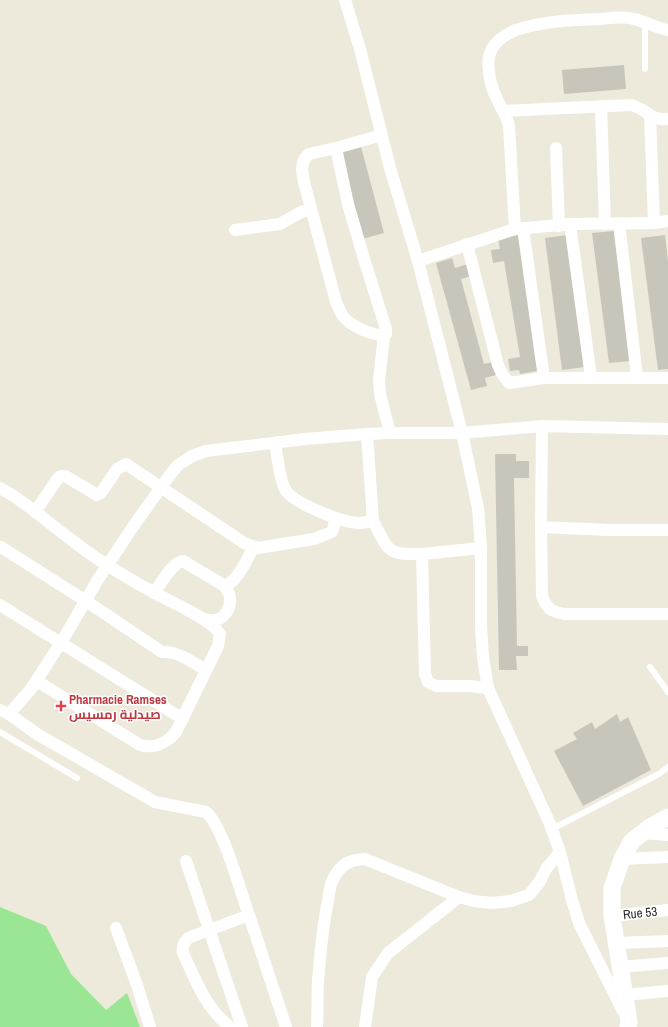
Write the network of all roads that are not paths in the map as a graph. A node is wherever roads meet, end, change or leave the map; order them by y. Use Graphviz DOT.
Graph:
graph roads {
  1 [pos="345,0"];
  2 [pos="645,23"];
  3 [pos="668,30"];
  4 [pos="646,69"];
  5 [pos="601,106"];
  6 [pos="503,111"];
  7 [pos="650,116"];
  8 [pos="668,118"];
  9 [pos="382,134"];
  10 [pos="336,148"];
  11 [pos="556,148"];
  12 [pos="311,210"];
  13 [pos="668,221"];
  14 [pos="619,223"];
  15 [pos="654,223"];
  16 [pos="605,224"];
  17 [pos="564,225"];
  18 [pos="519,228"];
  19 [pos="235,230"];
  20 [pos="467,244"];
  21 [pos="418,261"];
  22 [pos="384,335"];
  23 [pos="591,377"];
  24 [pos="637,377"];
  25 [pos="544,378"];
  26 [pos="668,378"];
  27 [pos="542,426"];
  28 [pos="668,429"];
  29 [pos="390,433"];
  30 [pos="462,433"];
  31 [pos="367,434"];
  32 [pos="275,443"];
  33 [pos="0,488"];
  34 [pos="160,489"];
  35 [pos="35,512"];
  36 [pos="336,519"];
  37 [pos="373,521"];
  38 [pos="541,527"];
  39 [pos="668,530"];
  40 [pos="1,547"];
  41 [pos="254,547"];
  42 [pos="481,548"];
  43 [pos="422,554"];
  44 [pos="107,565"];
  45 [pos="225,586"];
  46 [pos="154,593"];
  47 [pos="86,601"];
  48 [pos="0,605"];
  49 [pos="668,614"];
  50 [pos="203,619"];
  51 [pos="61,643"];
  52 [pos="650,667"];
  53 [pos="206,670"];
  54 [pos="37,681"];
  55 [pos="488,688"];
  56 [pos="668,692"];
  57 [pos="5,712"];
  58 [pos="183,719"];
  59 [pos="0,732"];
  60 [pos="668,767"];
  61 [pos="77,778"];
  62 [pos="668,817"];
  63 [pos="552,829"];
  64 [pos="642,833"];
  65 [pos="668,835"];
  66 [pos="560,852"];
  67 [pos="668,857"];
  68 [pos="622,860"];
  69 [pos="186,861"];
  70 [pos="459,897"];
  71 [pos="668,910"];
  72 [pos="249,915"];
  73 [pos="612,916"];
  74 [pos="116,928"];
  75 [pos="208,930"];
  76 [pos="668,941"];
  77 [pos="616,944"];
  78 [pos="668,963"];
  79 [pos="619,967"];
  80 [pos="668,992"];
  81 [pos="624,995"];
  82 [pos="628,1024"];
  83 [pos="150,1027"];
  84 [pos="230,1027"];
  85 [pos="242,1027"];
  86 [pos="286,1027"];
  87 [pos="317,1027"];
  88 [pos="365,1027"];
  1 -- 9 [label="street"];
  2 -- 3 [label="street"];
  2 -- 4 [label="lane"];
  2 -- 6 [label="street"];
  5 -- 6 [label="street"];
  5 -- 7 [label="street"];
  5 -- 16 [label="street"];
  6 -- 18 [label="street"];
  7 -- 8 [label="street"];
  7 -- 15 [label="street"];
  9 -- 10 [label="street"];
  9 -- 21 [label="street"];
  10 -- 12 [label="street"];
  10 -- 22 [label="street"];
  11 -- 17 [label="street"];
  12 -- 19 [label="street"];
  12 -- 22 [label="street"];
  13 -- 15 [label="street"];
  14 -- 15 [label="street"];
  14 -- 16 [label="street"];
  14 -- 24 [label="street"];
  16 -- 17 [label="street"];
  17 -- 18 [label="street"];
  17 -- 23 [label="street"];
  18 -- 20 [label="street"];
  18 -- 25 [label="street"];
  20 -- 21 [label="street"];
  20 -- 25 [label="street"];
  21 -- 30 [label="street"];
  22 -- 29 [label="street"];
  23 -- 24 [label="street"];
  23 -- 25 [label="street"];
  24 -- 26 [label="street"];
  27 -- 28 [label="street"];
  27 -- 30 [label="street"];
  27 -- 38 [label="street"];
  29 -- 30 [label="street"];
  29 -- 31 [label="street"];
  30 -- 42 [label="street"];
  31 -- 32 [label="street"];
  31 -- 37 [label="street"];
  32 -- 34 [label="street"];
  32 -- 36 [label="street"];
  33 -- 35 [label="street"];
  34 -- 35 [label="street"];
  34 -- 41 [label="street"];
  34 -- 44 [label="street"];
  35 -- 44 [label="street"];
  36 -- 37 [label="street"];
  36 -- 41 [label="street"];
  37 -- 43 [label="street"];
  38 -- 39 [label="street"];
  38 -- 49 [label="street"];
  40 -- 47 [label="street"];
  41 -- 45 [label="street"];
  42 -- 43 [label="street"];
  42 -- 55 [label="street"];
  43 -- 55 [label="street"];
  44 -- 46 [label="street"];
  44 -- 47 [label="street"];
  45 -- 46 [label="street"];
  45 -- 50 [label="street"];
  46 -- 50 [label="street"];
  47 -- 51 [label="street"];
  47 -- 53 [label="street"];
  48 -- 51 [label="street"];
  50 -- 53 [label="street"];
  51 -- 54 [label="street"];
  51 -- 58 [label="street"];
  52 -- 56 [label="lane"];
  53 -- 58 [label="street"];
  54 -- 57 [label="street"];
  54 -- 58 [label="street"];
  55 -- 63 [label="street"];
  57 -- 72 [label="street"];
  59 -- 61 [label="lane"];
  60 -- 63 [label="lane"];
  62 -- 64 [label="street"];
  63 -- 66 [label="street"];
  64 -- 65 [label="street"];
  64 -- 68 [label="street"];
  66 -- 70 [label="street"];
  66 -- 82 [label="street"];
  67 -- 68 [label="street"];
  68 -- 73 [label="street"];
  69 -- 75 [label="street"];
  70 -- 87 [label="street"];
  70 -- 88 [label="street"];
  71 -- 73 [label="street, Rue 53"];
  72 -- 75 [label="street"];
  72 -- 86 [label="street"];
  73 -- 77 [label="street"];
  74 -- 83 [label="street"];
  75 -- 84 [label="street"];
  75 -- 85 [label="street"];
  76 -- 77 [label="street"];
  77 -- 79 [label="street"];
  78 -- 79 [label="street"];
  79 -- 81 [label="street"];
  80 -- 81 [label="street"];
  81 -- 82 [label="street"];
}
